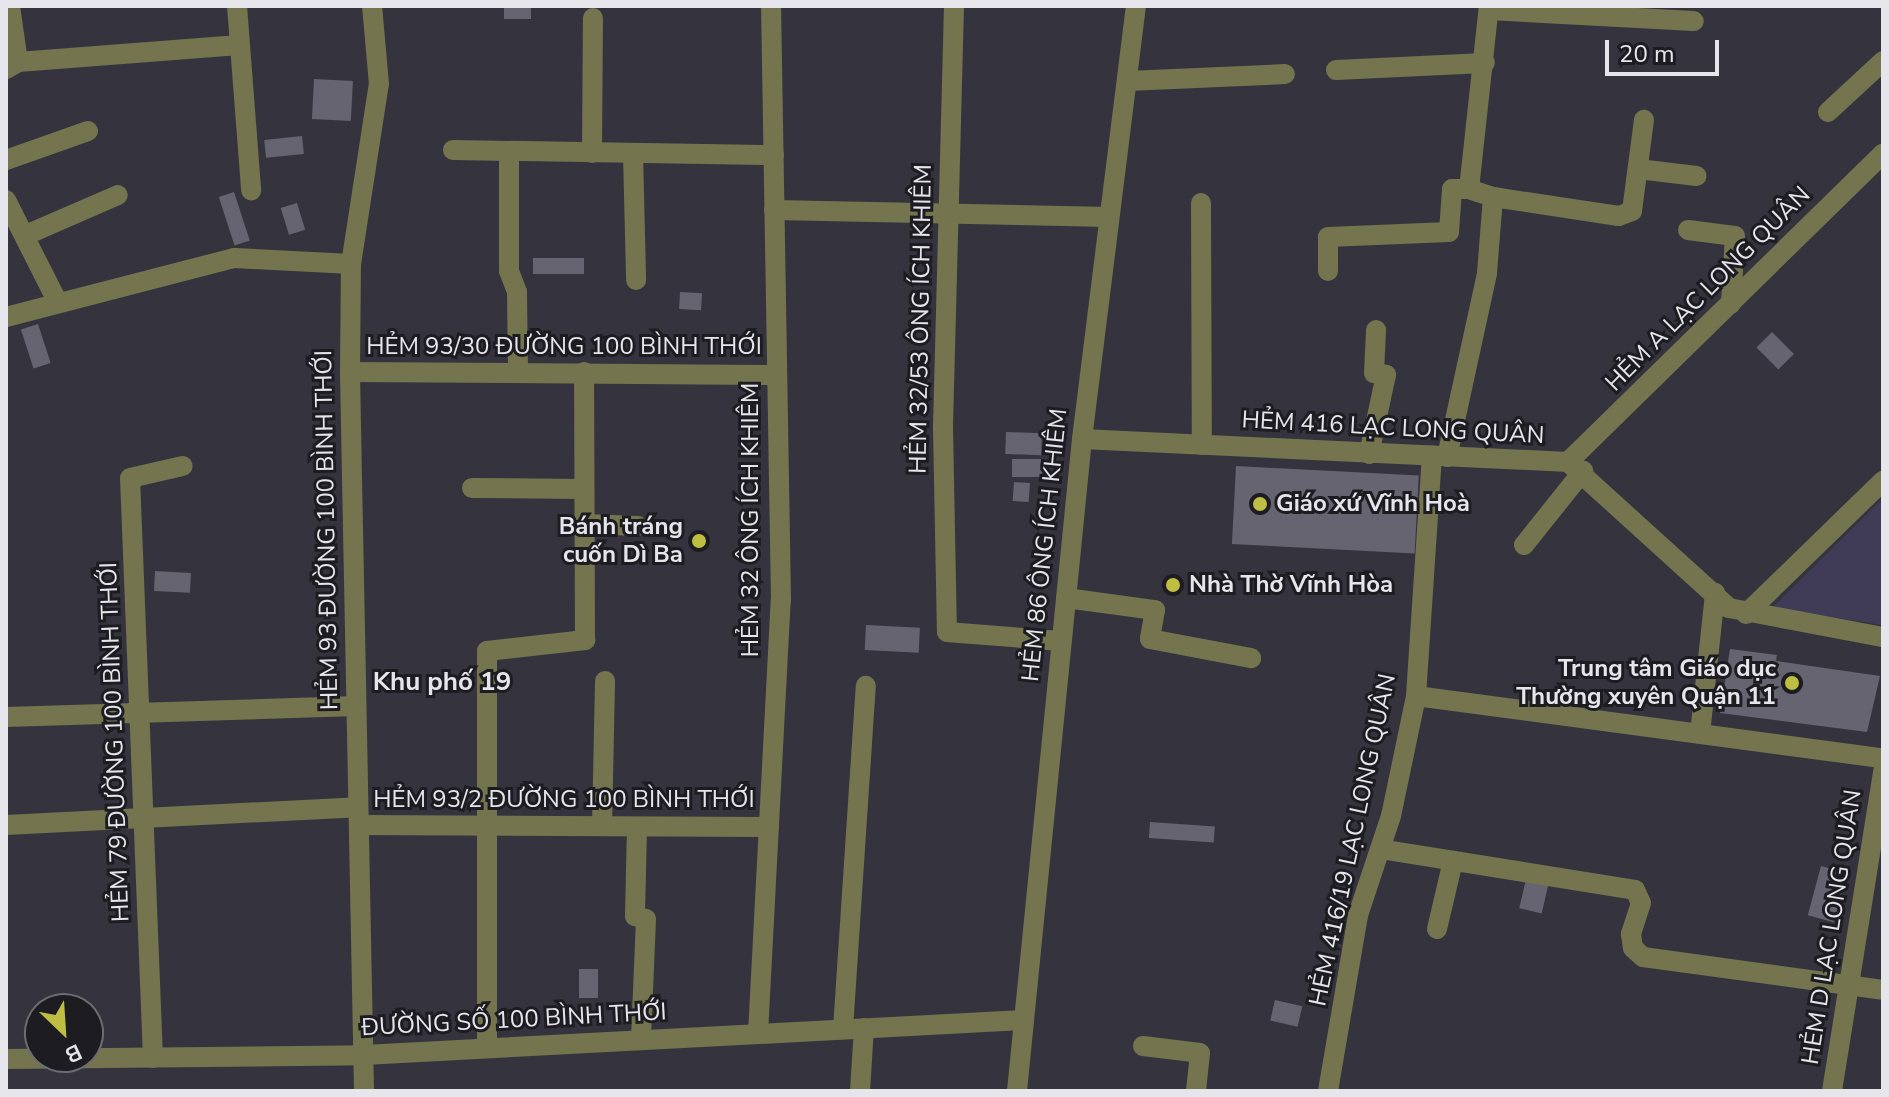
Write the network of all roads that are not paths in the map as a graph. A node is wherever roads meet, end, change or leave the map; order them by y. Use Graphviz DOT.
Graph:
graph roads {
  1 [pos="10,6"];
  2 [pos="237,6"];
  3 [pos="372,6"];
  4 [pos="771,6"];
  5 [pos="954,6"];
  6 [pos="1136,6"];
  7 [pos="1489,8"];
  8 [pos="593,18"];
  9 [pos="1694,21"];
  10 [pos="239,45"];
  11 [pos="1883,61"];
  12 [pos="1485,63"];
  13 [pos="12,66"];
  14 [pos="1336,70"];
  15 [pos="1285,74"];
  16 [pos="1127,81"];
  17 [pos="1828,112"];
  18 [pos="1644,120"];
  19 [pos="88,131"];
  20 [pos="453,150"];
  21 [pos="509,151"];
  22 [pos="592,153"];
  23 [pos="633,153"];
  24 [pos="1883,153"];
  25 [pos="774,155"];
  26 [pos="6,160"];
  27 [pos="1638,169"];
  28 [pos="1697,176"];
  29 [pos="1469,189"];
  30 [pos="251,190"];
  31 [pos="118,195"];
  32 [pos="1493,197"];
  33 [pos="6,200"];
  34 [pos="1201,203"];
  35 [pos="774,210"];
  36 [pos="948,214"];
  37 [pos="1109,217"];
  38 [pos="1688,230"];
  39 [pos="26,235"];
  40 [pos="351,264"];
  41 [pos="1328,271"];
  42 [pos="636,280"];
  43 [pos="57,301"];
  44 [pos="1731,304"];
  45 [pos="6,317"];
  46 [pos="1376,330"];
  47 [pos="350,372"];
  48 [pos="518,372"];
  49 [pos="584,372"];
  50 [pos="777,375"];
  51 [pos="1082,439"];
  52 [pos="1202,445"];
  53 [pos="1369,454"];
  54 [pos="1440,457"];
  55 [pos="183,466"];
  56 [pos="1576,467"];
  57 [pos="1883,481"];
  58 [pos="472,488"];
  59 [pos="584,489"];
  60 [pos="584,524"];
  61 [pos="638,526"];
  62 [pos="1524,545"];
  63 [pos="1715,593"];
  64 [pos="1066,598"];
  65 [pos="1746,614"];
  66 [pos="1883,637"];
  67 [pos="1061,641"];
  68 [pos="1251,658"];
  69 [pos="605,681"];
  70 [pos="866,686"];
  71 [pos="1416,696"];
  72 [pos="356,706"];
  73 [pos="140,710"];
  74 [pos="6,717"];
  75 [pos="1700,734"];
  76 [pos="1883,758"];
  77 [pos="1883,771"];
  78 [pos="144,814"];
  79 [pos="359,816"];
  80 [pos="6,825"];
  81 [pos="485,826"];
  82 [pos="602,826"];
  83 [pos="637,827"];
  84 [pos="769,827"];
  85 [pos="1380,849"];
  86 [pos="1453,861"];
  87 [pos="1437,929"];
  88 [pos="1847,985"];
  89 [pos="1883,990"];
  90 [pos="1024,1020"];
  91 [pos="854,1028"];
  92 [pos="758,1034"];
  93 [pos="641,1040"];
  94 [pos="1143,1046"];
  95 [pos="487,1048"];
  96 [pos="364,1055"];
  97 [pos="153,1058"];
  98 [pos="6,1059"];
  99 [pos="364,1091"];
  100 [pos="860,1091"];
  101 [pos="1017,1091"];
  102 [pos="1196,1091"];
  103 [pos="1328,1091"];
  104 [pos="1832,1091"];
  1 -- 13 [label="street"];
  2 -- 10 [label="street"];
  3 -- 40 [label="street, HẺM 93 ĐƯỜNG 100 BÌNH THỚI"];
  4 -- 25 [label="street, HẺM 32 ÔNG ÍCH KHIÊM"];
  5 -- 36 [label="street, HẺM 32/53 ÔNG ÍCH KHIÊM"];
  6 -- 16 [label="street, HẺM 86 ÔNG ÍCH KHIÊM"];
  7 -- 9 [label="street"];
  7 -- 12 [label="street"];
  8 -- 22 [label="street"];
  10 -- 13 [label="street"];
  10 -- 30 [label="street"];
  11 -- 17 [label="street"];
  12 -- 14 [label="street"];
  12 -- 29 [label="street"];
  15 -- 16 [label="street"];
  16 -- 37 [label="street, HẺM 86 ÔNG ÍCH KHIÊM"];
  18 -- 27 [label="street"];
  19 -- 26 [label="street"];
  20 -- 21 [label="street"];
  21 -- 22 [label="street"];
  21 -- 48 [label="street"];
  22 -- 23 [label="street"];
  23 -- 25 [label="street"];
  23 -- 42 [label="street"];
  24 -- 44 [label="street, HẺM A LẠC LONG QUÂN"];
  25 -- 35 [label="street, HẺM 32 ÔNG ÍCH KHIÊM"];
  27 -- 28 [label="street"];
  27 -- 32 [label="street"];
  29 -- 32 [label="street"];
  29 -- 41 [label="street"];
  31 -- 39 [label="street"];
  32 -- 54 [label="street, HẺM 416/19 LẠC LONG QUÂN"];
  33 -- 39 [label="street"];
  34 -- 52 [label="street"];
  35 -- 36 [label="street"];
  35 -- 50 [label="street, HẺM 32 ÔNG ÍCH KHIÊM"];
  36 -- 37 [label="street"];
  36 -- 67 [label="street, HẺM 32/53 ÔNG ÍCH KHIÊM"];
  37 -- 51 [label="street, HẺM 86 ÔNG ÍCH KHIÊM"];
  38 -- 44 [label="street"];
  39 -- 43 [label="street"];
  40 -- 43 [label="street"];
  40 -- 47 [label="street, HẺM 93 ĐƯỜNG 100 BÌNH THỚI"];
  43 -- 45 [label="street"];
  44 -- 56 [label="street, HẺM A LẠC LONG QUÂN"];
  46 -- 53 [label="street"];
  47 -- 48 [label="street, HẺM 93/30 ĐƯỜNG 100 BÌNH THỚI"];
  47 -- 72 [label="street, HẺM 93 ĐƯỜNG 100 BÌNH THỚI"];
  48 -- 49 [label="street, HẺM 93/30 ĐƯỜNG 100 BÌNH THỚI"];
  49 -- 50 [label="street, HẺM 93/30 ĐƯỜNG 100 BÌNH THỚI"];
  49 -- 59 [label="street"];
  50 -- 84 [label="street, HẺM 32 ÔNG ÍCH KHIÊM"];
  51 -- 52 [label="street, HẺM 416 LẠC LONG QUÂN"];
  51 -- 64 [label="street, HẺM 86 ÔNG ÍCH KHIÊM"];
  52 -- 53 [label="street, HẺM 416 LẠC LONG QUÂN"];
  53 -- 54 [label="street, HẺM 416 LẠC LONG QUÂN"];
  54 -- 56 [label="street, HẺM 416 LẠC LONG QUÂN"];
  54 -- 71 [label="street, HẺM 416/19 LẠC LONG QUÂN"];
  55 -- 73 [label="street, HẺM 79 ĐƯỜNG 100 BÌNH THỚI"];
  56 -- 62 [label="street, HẺM A LẠC LONG QUÂN"];
  56 -- 63 [label="street"];
  57 -- 65 [label="street"];
  58 -- 59 [label="street"];
  59 -- 60 [label="street"];
  60 -- 61 [label="street"];
  60 -- 81 [label="street"];
  63 -- 65 [label="street"];
  63 -- 75 [label="street"];
  64 -- 67 [label="street, HẺM 86 ÔNG ÍCH KHIÊM"];
  64 -- 68 [label="street"];
  65 -- 66 [label="street"];
  67 -- 90 [label="street, HẺM 86 ÔNG ÍCH KHIÊM"];
  69 -- 82 [label="street"];
  70 -- 91 [label="street"];
  71 -- 75 [label="street"];
  71 -- 85 [label="street, HẺM 416/19 LẠC LONG QUÂN"];
  72 -- 73 [label="street"];
  72 -- 79 [label="street, HẺM 93 ĐƯỜNG 100 BÌNH THỚI"];
  73 -- 74 [label="street"];
  73 -- 78 [label="street, HẺM 79 ĐƯỜNG 100 BÌNH THỚI"];
  75 -- 76 [label="street"];
  77 -- 88 [label="street, HẺM D LẠC LONG QUÂN"];
  78 -- 79 [label="street, HẺM 93/2 ĐƯỜNG 100 BÌNH THỚI"];
  78 -- 80 [label="street, HẺM 93/2 ĐƯỜNG 100 BÌNH THỚI"];
  78 -- 97 [label="street, HẺM 79 ĐƯỜNG 100 BÌNH THỚI"];
  79 -- 81 [label="street, HẺM 93/2 ĐƯỜNG 100 BÌNH THỚI"];
  79 -- 96 [label="street, HẺM 93 ĐƯỜNG 100 BÌNH THỚI"];
  81 -- 82 [label="street, HẺM 93/2 ĐƯỜNG 100 BÌNH THỚI"];
  81 -- 95 [label="street"];
  82 -- 83 [label="street, HẺM 93/2 ĐƯỜNG 100 BÌNH THỚI"];
  83 -- 84 [label="street, HẺM 93/2 ĐƯỜNG 100 BÌNH THỚI"];
  83 -- 93 [label="street"];
  84 -- 92 [label="street, HẺM 32 ÔNG ÍCH KHIÊM"];
  85 -- 86 [label="street"];
  85 -- 103 [label="street, HẺM 416/19 LẠC LONG QUÂN"];
  86 -- 87 [label="street"];
  86 -- 88 [label="street"];
  88 -- 89 [label="street"];
  88 -- 104 [label="street, HẺM D LẠC LONG QUÂN"];
  90 -- 91 [label="street, ĐƯỜNG SỐ 100 BÌNH THỚI"];
  90 -- 101 [label="street, HẺM 86 ÔNG ÍCH KHIÊM"];
  91 -- 92 [label="street, ĐƯỜNG SỐ 100 BÌNH THỚI"];
  91 -- 100 [label="street"];
  92 -- 93 [label="street, ĐƯỜNG SỐ 100 BÌNH THỚI"];
  93 -- 95 [label="street, ĐƯỜNG SỐ 100 BÌNH THỚI"];
  94 -- 102 [label="street"];
  95 -- 96 [label="street, ĐƯỜNG SỐ 100 BÌNH THỚI"];
  96 -- 97 [label="street, ĐƯỜNG SỐ 100 BÌNH THỚI"];
  96 -- 99 [label="street, HẺM 93 ĐƯỜNG 100 BÌNH THỚI"];
  97 -- 98 [label="street, ĐƯỜNG SỐ 100 BÌNH THỚI"];
}
